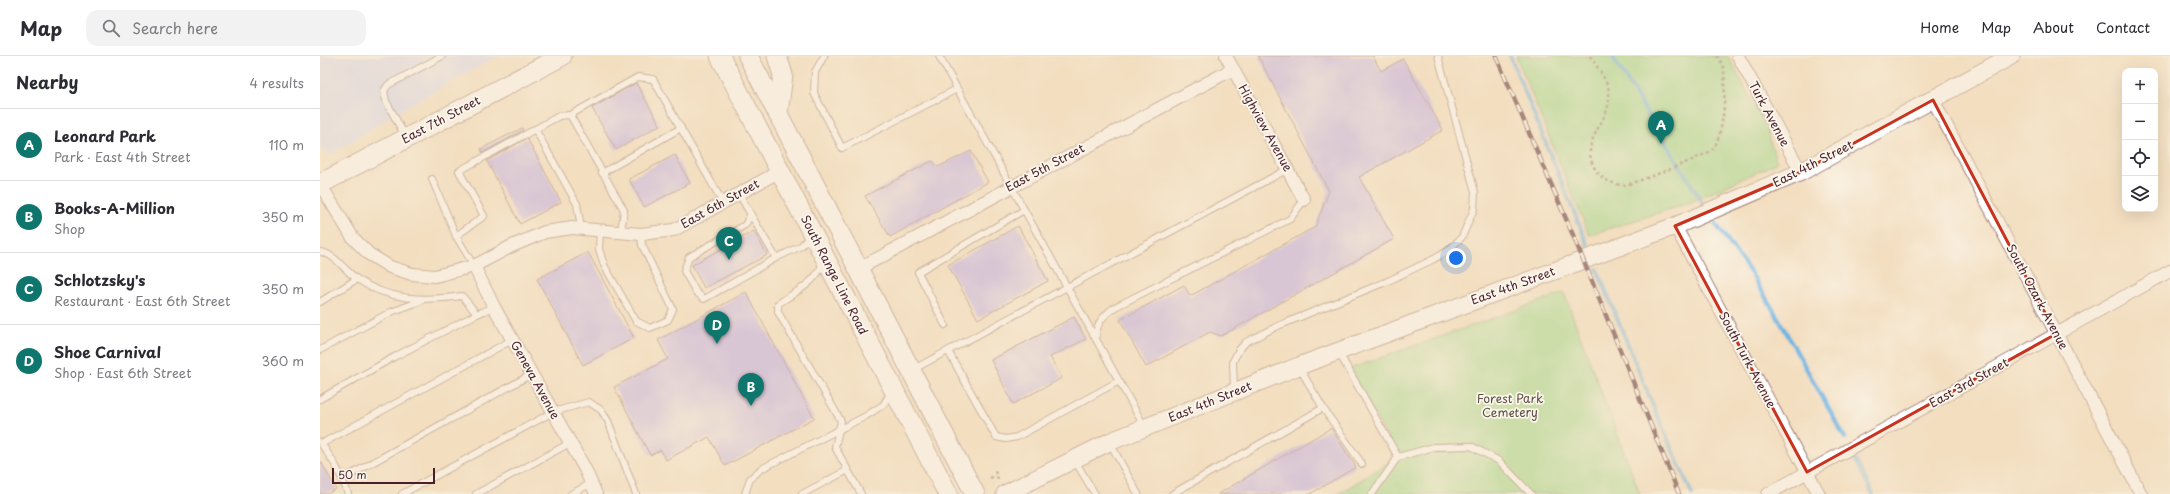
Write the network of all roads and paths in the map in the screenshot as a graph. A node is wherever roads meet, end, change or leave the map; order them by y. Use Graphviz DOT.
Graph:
graph roads {
  1 [pos="442,56"];
  2 [pos="562,56"];
  3 [pos="720,56"];
  4 [pos="748,56"];
  5 [pos="777,56"];
  6 [pos="824,56"];
  7 [pos="939,56"];
  8 [pos="1226,56"];
  9 [pos="1438,56"];
  10 [pos="1590,56"];
  11 [pos="1717,56"];
  12 [pos="1738,56"];
  13 [pos="2011,56"];
  14 [pos="1233,69"];
  15 [pos="957,89"];
  16 [pos="1933,100"];
  17 [pos="778,114"];
  18 [pos="570,115"];
  19 [pos="681,128"];
  20 [pos="535,129"];
  21 [pos="407,138"];
  22 [pos="1288,170"];
  23 [pos="780,171"];
  24 [pos="602,172"];
  25 [pos="1801,172"];
  26 [pos="432,179"];
  27 [pos="320,184"];
  28 [pos="1011,186"];
  29 [pos="738,194"];
  30 [pos="1304,200"];
  31 [pos="722,203"];
  32 [pos="1024,210"];
  33 [pos="750,216"];
  34 [pos="1676,226"];
  35 [pos="581,228"];
  36 [pos="600,229"];
  37 [pos="621,232"];
  38 [pos="641,234"];
  39 [pos="812,234"];
  40 [pos="456,236"];
  41 [pos="320,252"];
  42 [pos="776,258"];
  43 [pos="826,259"];
  44 [pos="474,266"];
  45 [pos="858,269"];
  46 [pos="2170,271"];
  47 [pos="357,279"];
  48 [pos="1067,287"];
  49 [pos="423,300"];
  50 [pos="320,302"];
  51 [pos="494,307"];
  52 [pos="477,314"];
  53 [pos="944,325"];
  54 [pos="2056,334"];
  55 [pos="1096,339"];
  56 [pos="512,340"];
  57 [pos="320,350"];
  58 [pos="948,351"];
  59 [pos="1339,351"];
  60 [pos="1299,366"];
  61 [pos="911,371"];
  62 [pos="532,374"];
  63 [pos="1119,381"];
  64 [pos="892,390"];
  65 [pos="1234,392"];
  66 [pos="320,399"];
  67 [pos="1323,408"];
  68 [pos="553,412"];
  69 [pos="1145,428"];
  70 [pos="839,430"];
  71 [pos="1110,442"];
  72 [pos="321,443"];
  73 [pos="570,443"];
  74 [pos="1398,457"];
  75 [pos="1074,459"];
  76 [pos="1362,464"];
  77 [pos="848,470"];
  78 [pos="995,471"];
  79 [pos="1807,472"];
  80 [pos="996,476"];
  81 [pos="990,478"];
  82 [pos="343,479"];
  83 [pos="1002,487"];
  84 [pos="594,489"];
  85 [pos="348,494"];
  86 [pos="402,494"];
  87 [pos="476,494"];
  88 [pos="571,494"];
  89 [pos="636,494"];
  90 [pos="745,494"];
  91 [pos="802,494"];
  92 [pos="861,494"];
  93 [pos="948,494"];
  94 [pos="975,494"];
  95 [pos="1095,494"];
  96 [pos="1138,494"];
  97 [pos="1172,494"];
  98 [pos="1372,494"];
  99 [pos="1531,494"];
  100 [pos="1768,494"];
  101 [pos="1819,494"];
  102 [pos="2141,494"];
  1 -- 21 [label="lane"];
  2 -- 21 [label="main road, East 7th Street"];
  3 -- 23 [label="main road, South Range Line Road"];
  4 -- 17 [label="main road, South Range Line Road"];
  5 -- 17 [label="main road"];
  6 -- 15 [label="lane"];
  7 -- 15 [label="lane"];
  8 -- 14 [label="street, Highview Avenue"];
  9 -- 65 [label="lane"];
  10 -- 11 [label="path"];
  12 -- 25 [label="street, Turk Avenue"];
  13 -- 16 [label="street, East 4th Street"];
  14 -- 22 [label="street, Highview Avenue"];
  14 -- 28 [label="street, East 5th Street"];
  15 -- 28 [label="lane"];
  16 -- 25 [label="street, East 4th Street"];
  16 -- 54 [label="street, South Ozark Avenue"];
  17 -- 45 [label="main road, South Range Line Road"];
  18 -- 19 [label="lane"];
  18 -- 20 [label="lane"];
  18 -- 24 [label="lane"];
  19 -- 24 [label="lane"];
  19 -- 31 [label="lane"];
  20 -- 35 [label="lane"];
  20 -- 40 [label="lane"];
  21 -- 27 [label="main road, East 7th Street"];
  22 -- 30 [label="street, Highview Avenue"];
  22 -- 48 [label="lane"];
  23 -- 29 [label="street, East 6th Street"];
  23 -- 39 [label="main road, South Range Line Road"];
  24 -- 37 [label="lane"];
  25 -- 34 [label="street, East 4th Street"];
  26 -- 40 [label="lane, Geneva Avenue"];
  27 -- 44 [label="street"];
  28 -- 32 [label="lane"];
  28 -- 45 [label="street, East 5th Street"];
  29 -- 31 [label="street, East 6th Street"];
  29 -- 33 [label="lane"];
  30 -- 55 [label="lane"];
  31 -- 38 [label="street, East 6th Street"];
  32 -- 48 [label="lane"];
  32 -- 53 [label="lane"];
  33 -- 42 [label="lane"];
  33 -- 42 [label="lane"];
  34 -- 59 [label="street, East 4th Street"];
  34 -- 79 [label="street, South Turk Avenue"];
  35 -- 36 [label="street, East 6th Street"];
  35 -- 44 [label="street, East 6th Street"];
  36 -- 37 [label="street, East 6th Street"];
  36 -- 38 [label="lane"];
  37 -- 38 [label="street, East 6th Street"];
  39 -- 42 [label="lane"];
  39 -- 43 [label="main road, South Range Line Road"];
  40 -- 44 [label="lane, Geneva Avenue"];
  41 -- 47 [label="lane"];
  43 -- 64 [label="main road, South Range Line Road"];
  43 -- 70 [label="lane"];
  44 -- 51 [label="street, Geneva Avenue"];
  45 -- 61 [label="main road, South Range Line Road"];
  46 -- 54 [label="street, East 3rd Street"];
  47 -- 49 [label="lane"];
  47 -- 50 [label="lane"];
  48 -- 55 [label="lane"];
  48 -- 58 [label="lane"];
  49 -- 52 [label="lane"];
  49 -- 57 [label="lane"];
  51 -- 52 [label="lane"];
  51 -- 56 [label="street, Geneva Avenue"];
  52 -- 66 [label="lane"];
  54 -- 79 [label="street, East 3rd Street"];
  54 -- 102 [label="street, South Ozark Avenue"];
  55 -- 63 [label="lane"];
  56 -- 62 [label="street, Geneva Avenue"];
  56 -- 72 [label="lane"];
  58 -- 61 [label="lane"];
  58 -- 63 [label="lane"];
  59 -- 60 [label="street, East 4th Street"];
  59 -- 74 [label="lane"];
  60 -- 65 [label="street, East 4th Street"];
  60 -- 67 [label="lane"];
  61 -- 94 [label="main road, South Range Line Road"];
  62 -- 68 [label="street, Geneva Avenue"];
  62 -- 82 [label="lane"];
  63 -- 69 [label="lane"];
  64 -- 70 [label="lane"];
  64 -- 93 [label="main road, South Range Line Road"];
  65 -- 69 [label="street, East 4th Street"];
  67 -- 76 [label="lane"];
  67 -- 97 [label="lane"];
  68 -- 73 [label="street, Geneva Avenue"];
  68 -- 86 [label="lane"];
  68 -- 89 [label="lane"];
  69 -- 71 [label="street, East 4th Street"];
  70 -- 77 [label="lane"];
  70 -- 90 [label="lane"];
  71 -- 75 [label="street, East 4th Street"];
  71 -- 96 [label="lane"];
  72 -- 82 [label="lane"];
  73 -- 84 [label="street, Geneva Avenue"];
  73 -- 87 [label="lane"];
  74 -- 98 [label="lane"];
  74 -- 99 [label="lane"];
  75 -- 83 [label="street, East 4th Street"];
  75 -- 95 [label="lane"];
  77 -- 91 [label="lane"];
  77 -- 92 [label="lane"];
  78 -- 80 [label="path"];
  79 -- 100 [label="street, East 3rd Street"];
  79 -- 101 [label="street, South Turk Avenue"];
  80 -- 81 [label="path"];
  80 -- 83 [label="path"];
  82 -- 85 [label="lane"];
  84 -- 88 [label="lane"];
}
